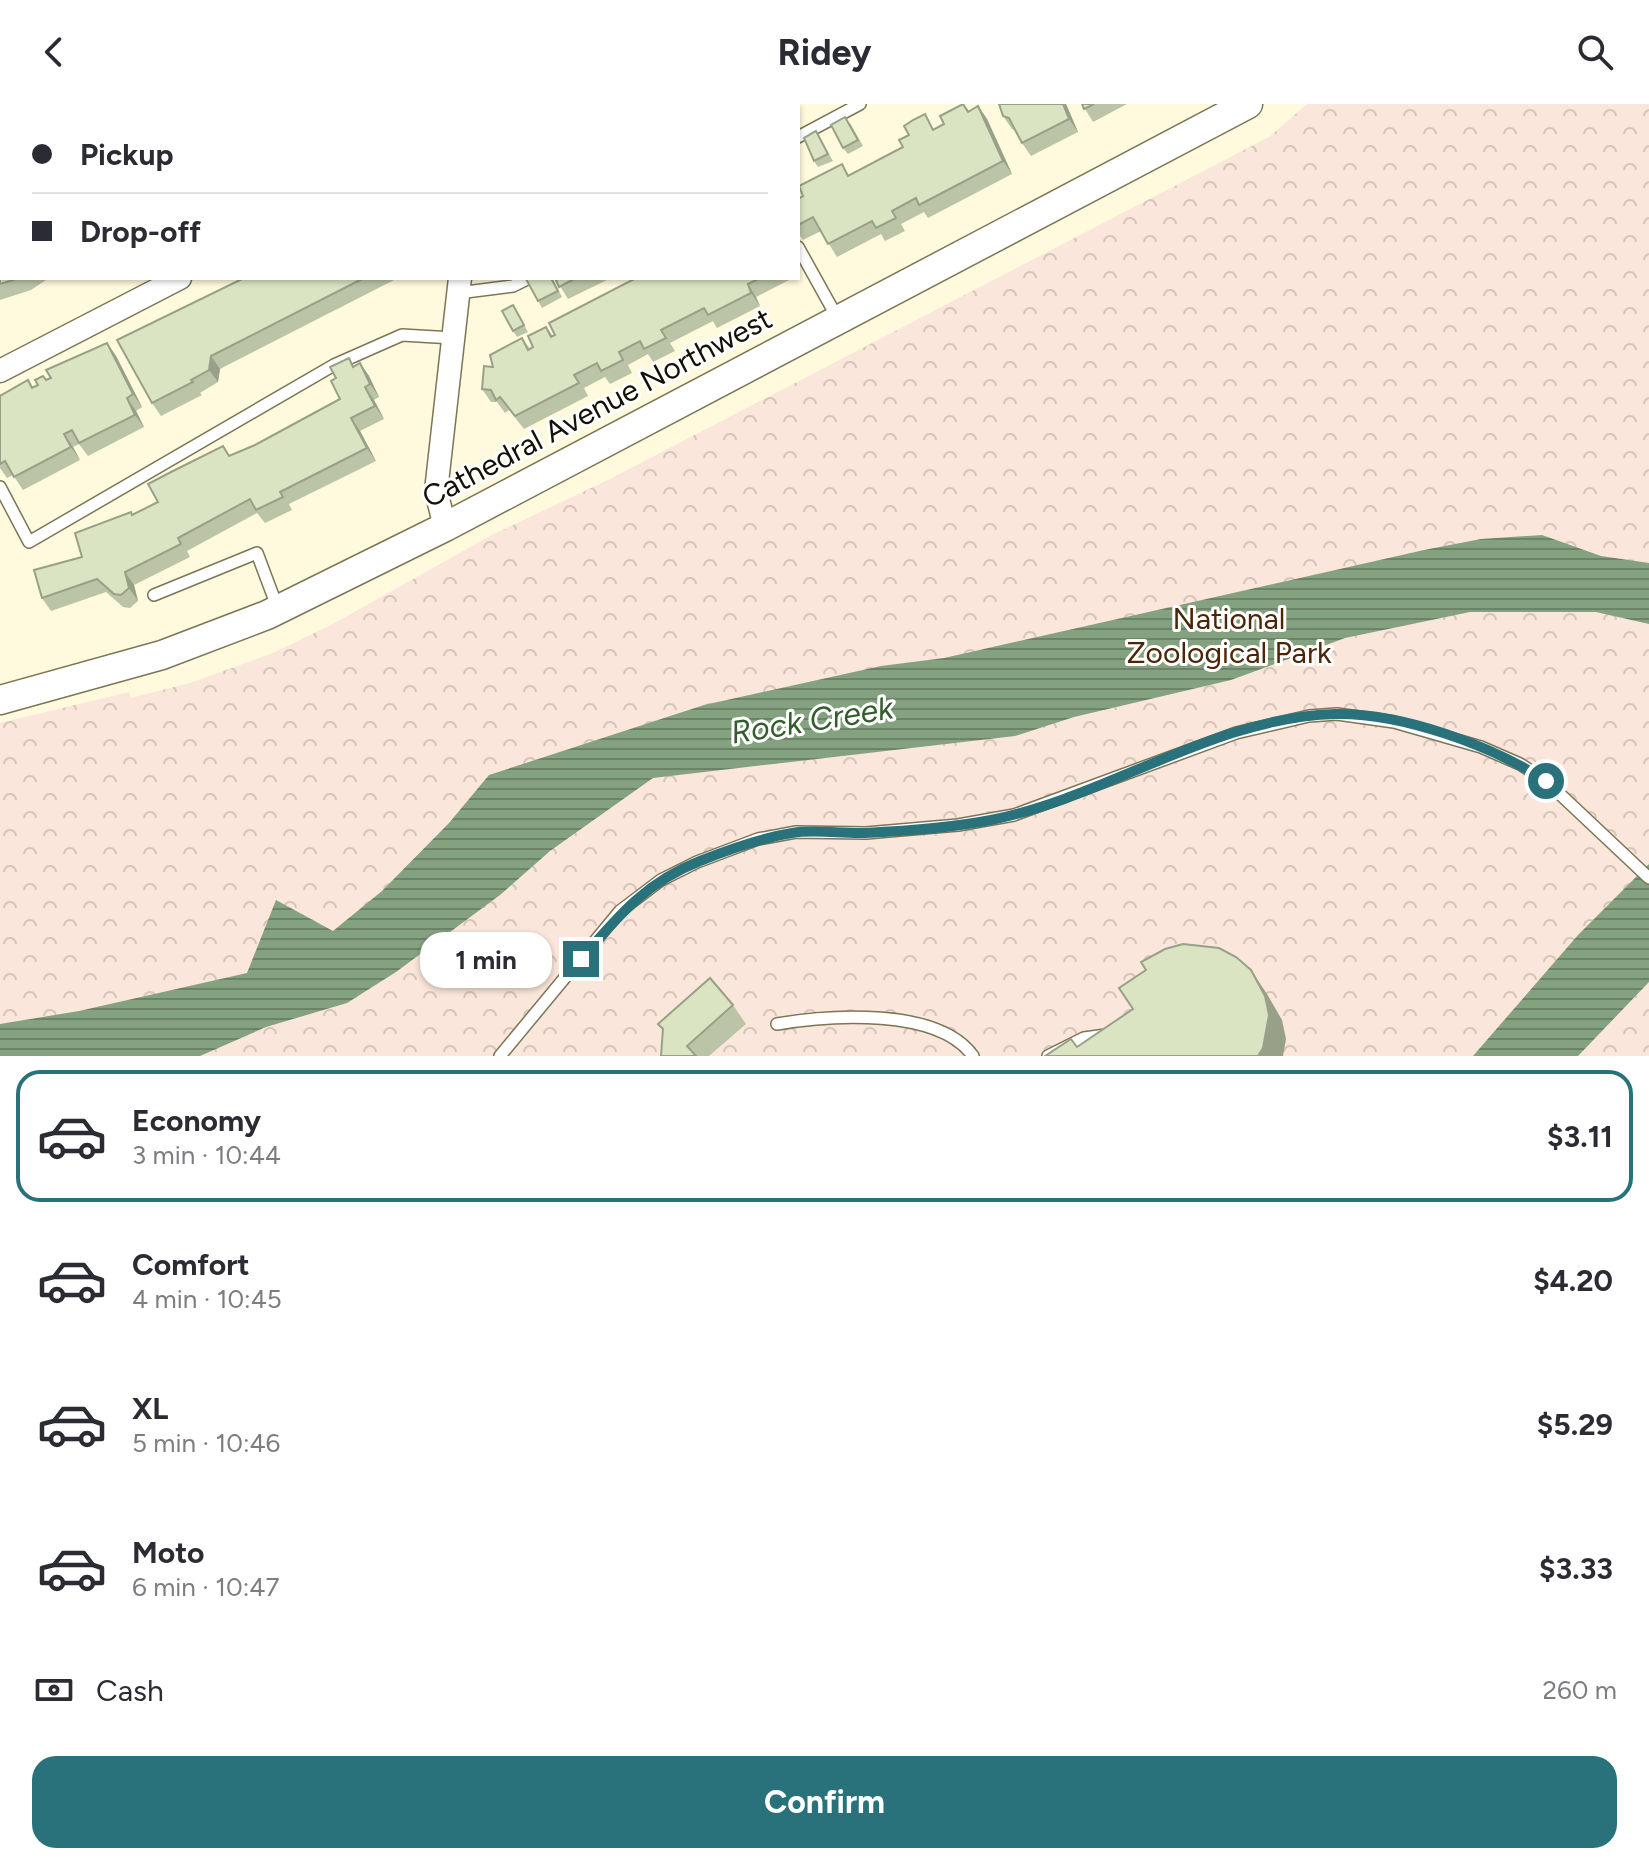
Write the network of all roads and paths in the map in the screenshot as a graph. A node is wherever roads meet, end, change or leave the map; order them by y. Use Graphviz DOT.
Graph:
graph roads {
  1 [pos="860,104"];
  2 [pos="1248,104"];
  3 [pos="800,136"];
  4 [pos="800,251"];
  5 [pos="176,280"];
  6 [pos="525,280"];
  7 [pos="459,286"];
  8 [pos="838,319"];
  9 [pos="453,338"];
  10 [pos="0,371"];
  11 [pos="0,487"];
  12 [pos="445,527"];
  13 [pos="154,595"];
  14 [pos="278,609"];
  15 [pos="0,700"];
  16 [pos="1649,878"];
  17 [pos="777,1024"];
  18 [pos="1115,1034"];
  19 [pos="500,1056"];
  20 [pos="973,1056"];
  21 [pos="1048,1056"];
  1 -- 3 [label="lane"];
  2 -- 8 [label="street, Cathedral Avenue Northwest"];
  4 -- 8 [label="lane"];
  5 -- 10 [label="street"];
  6 -- 7 [label="lane"];
  7 -- 9 [label="street"];
  8 -- 12 [label="street, Cathedral Avenue Northwest"];
  9 -- 11 [label="lane"];
  9 -- 12 [label="street"];
  12 -- 14 [label="street, Cathedral Avenue Northwest"];
  13 -- 14 [label="lane"];
  14 -- 15 [label="street, Cathedral Avenue Northwest"];
  16 -- 19 [label="lane"];
  17 -- 20 [label="lane"];
  18 -- 21 [label="lane"];
}
